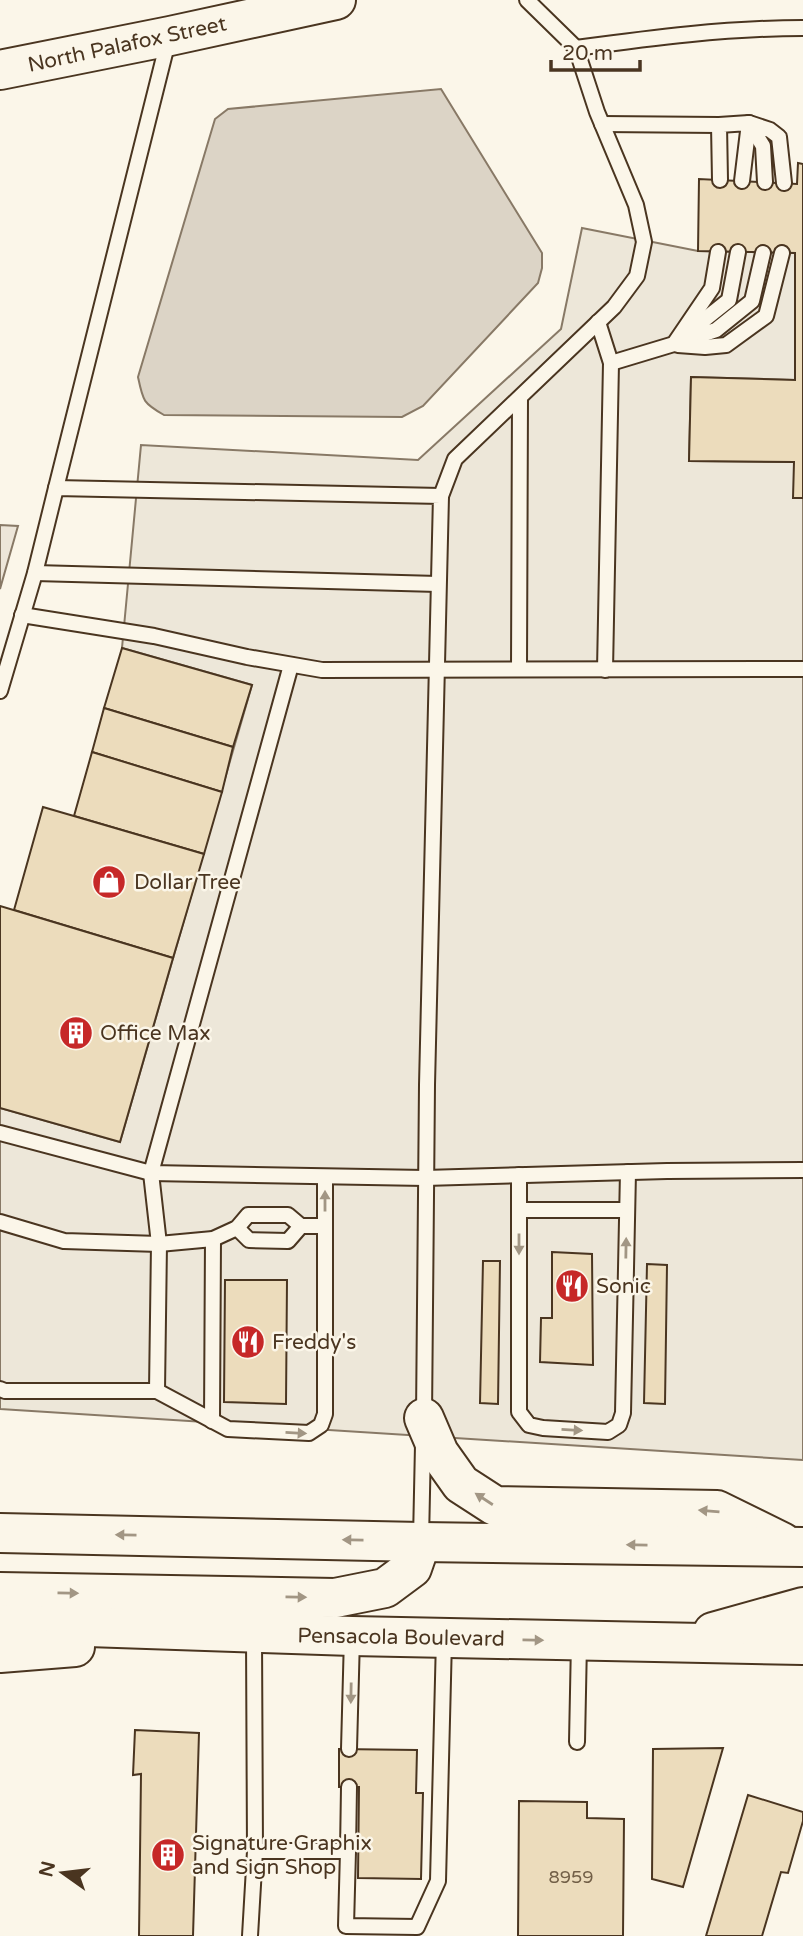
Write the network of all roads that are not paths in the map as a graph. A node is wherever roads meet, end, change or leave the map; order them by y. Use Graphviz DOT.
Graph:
graph roads {
  1 [pos="336,0"];
  2 [pos="527,0"];
  3 [pos="803,28"];
  4 [pos="170,36"];
  5 [pos="576,48"];
  6 [pos="0,70"];
  7 [pos="749,123"];
  8 [pos="602,124"];
  9 [pos="719,125"];
  10 [pos="720,180"];
  11 [pos="742,181"];
  12 [pos="765,182"];
  13 [pos="785,183"];
  14 [pos="718,252"];
  15 [pos="738,252"];
  16 [pos="763,253"];
  17 [pos="782,253"];
  18 [pos="598,322"];
  19 [pos="674,344"];
  20 [pos="611,363"];
  21 [pos="520,398"];
  22 [pos="56,488"];
  23 [pos="441,496"];
  24 [pos="35,573"];
  25 [pos="438,584"];
  26 [pos="22,615"];
  27 [pos="291,665"];
  28 [pos="519,669"];
  29 [pos="803,669"];
  30 [pos="436,670"];
  31 [pos="605,670"];
  32 [pos="0,691"];
  33 [pos="0,1133"];
  34 [pos="803,1170"];
  35 [pos="628,1172"];
  36 [pos="150,1173"];
  37 [pos="519,1175"];
  38 [pos="325,1177"];
  39 [pos="425,1178"];
  40 [pos="519,1210"];
  41 [pos="627,1210"];
  42 [pos="0,1222"];
  43 [pos="301,1226"];
  44 [pos="325,1226"];
  45 [pos="237,1228"];
  46 [pos="213,1239"];
  47 [pos="159,1244"];
  48 [pos="0,1389"];
  49 [pos="157,1391"];
  50 [pos="424,1418"];
  51 [pos="212,1421"];
  52 [pos="0,1533"];
  53 [pos="421,1542"];
  54 [pos="798,1547"];
  55 [pos="0,1592"];
  56 [pos="803,1606"];
  57 [pos="0,1623"];
  58 [pos="254,1633"];
  59 [pos="352,1636"];
  60 [pos="444,1638"];
  61 [pos="579,1641"];
  62 [pos="678,1643"];
  63 [pos="803,1645"];
  64 [pos="0,1653"];
  65 [pos="577,1742"];
  66 [pos="349,1749"];
  67 [pos="349,1787"];
  68 [pos="255,1851"];
  69 [pos="348,1851"];
  70 [pos="415,1931"];
  71 [pos="250,1936"];
  1 -- 4 [label="main road, North Palafox Street"];
  2 -- 5 [label="lane"];
  3 -- 5 [label="lane"];
  4 -- 6 [label="main road, North Palafox Street"];
  4 -- 22 [label="lane"];
  5 -- 8 [label="lane"];
  7 -- 9 [label="lane"];
  7 -- 11 [label="lane"];
  7 -- 12 [label="lane"];
  7 -- 13 [label="lane"];
  8 -- 9 [label="lane"];
  8 -- 18 [label="lane"];
  9 -- 10 [label="lane"];
  14 -- 19 [label="lane"];
  15 -- 19 [label="lane"];
  16 -- 19 [label="lane"];
  17 -- 19 [label="lane"];
  18 -- 20 [label="lane"];
  18 -- 21 [label="lane"];
  19 -- 20 [label="lane"];
  20 -- 31 [label="lane"];
  21 -- 23 [label="lane"];
  21 -- 28 [label="lane"];
  22 -- 23 [label="lane"];
  22 -- 24 [label="lane"];
  23 -- 25 [label="lane"];
  24 -- 25 [label="lane"];
  24 -- 26 [label="lane"];
  25 -- 30 [label="lane"];
  26 -- 27 [label="lane"];
  26 -- 32 [label="lane"];
  27 -- 30 [label="lane"];
  27 -- 36 [label="lane"];
  28 -- 30 [label="lane"];
  28 -- 31 [label="lane"];
  29 -- 31 [label="lane"];
  30 -- 39 [label="lane"];
  33 -- 36 [label="lane"];
  34 -- 35 [label="lane"];
  35 -- 37 [label="lane"];
  35 -- 41 [label="lane"];
  36 -- 38 [label="lane"];
  36 -- 47 [label="lane"];
  37 -- 39 [label="lane"];
  37 -- 40 [label="lane"];
  38 -- 39 [label="lane"];
  44 -- 38 [label="lane, one-way"];
  39 -- 50 [label="lane"];
  40 -- 41 [label="lane"];
  40 -- 41 [label="lane, one-way"];
  42 -- 47 [label="lane"];
  43 -- 44 [label="lane"];
  43 -- 45 [label="lane"];
  43 -- 45 [label="lane"];
  51 -- 44 [label="lane, one-way"];
  45 -- 46 [label="lane"];
  46 -- 47 [label="lane"];
  46 -- 51 [label="lane"];
  47 -- 49 [label="lane"];
  48 -- 49 [label="lane"];
  49 -- 51 [label="lane"];
  50 -- 53 [label="lane"];
  54 -- 50 [label="main road, one-way"];
  53 -- 52 [label="main road, one-way"];
  54 -- 53 [label="main road, one-way"];
  55 -- 53 [label="main road, one-way"];
  56 -- 62 [label="main road"];
  57 -- 58 [label="main road, Pensacola Boulevard"];
  58 -- 59 [label="main road, Pensacola Boulevard"];
  58 -- 64 [label="main road"];
  58 -- 68 [label="lane"];
  59 -- 60 [label="main road, Pensacola Boulevard"];
  59 -- 66 [label="lane, one-way"];
  60 -- 61 [label="main road, Pensacola Boulevard, one-way"];
  60 -- 70 [label="lane"];
  61 -- 62 [label="main road, Pensacola Boulevard"];
  61 -- 65 [label="lane"];
  62 -- 63 [label="main road, Pensacola Boulevard"];
  67 -- 69 [label="lane"];
  68 -- 69 [label="lane"];
  68 -- 71 [label="lane"];
  69 -- 70 [label="lane"];
}
